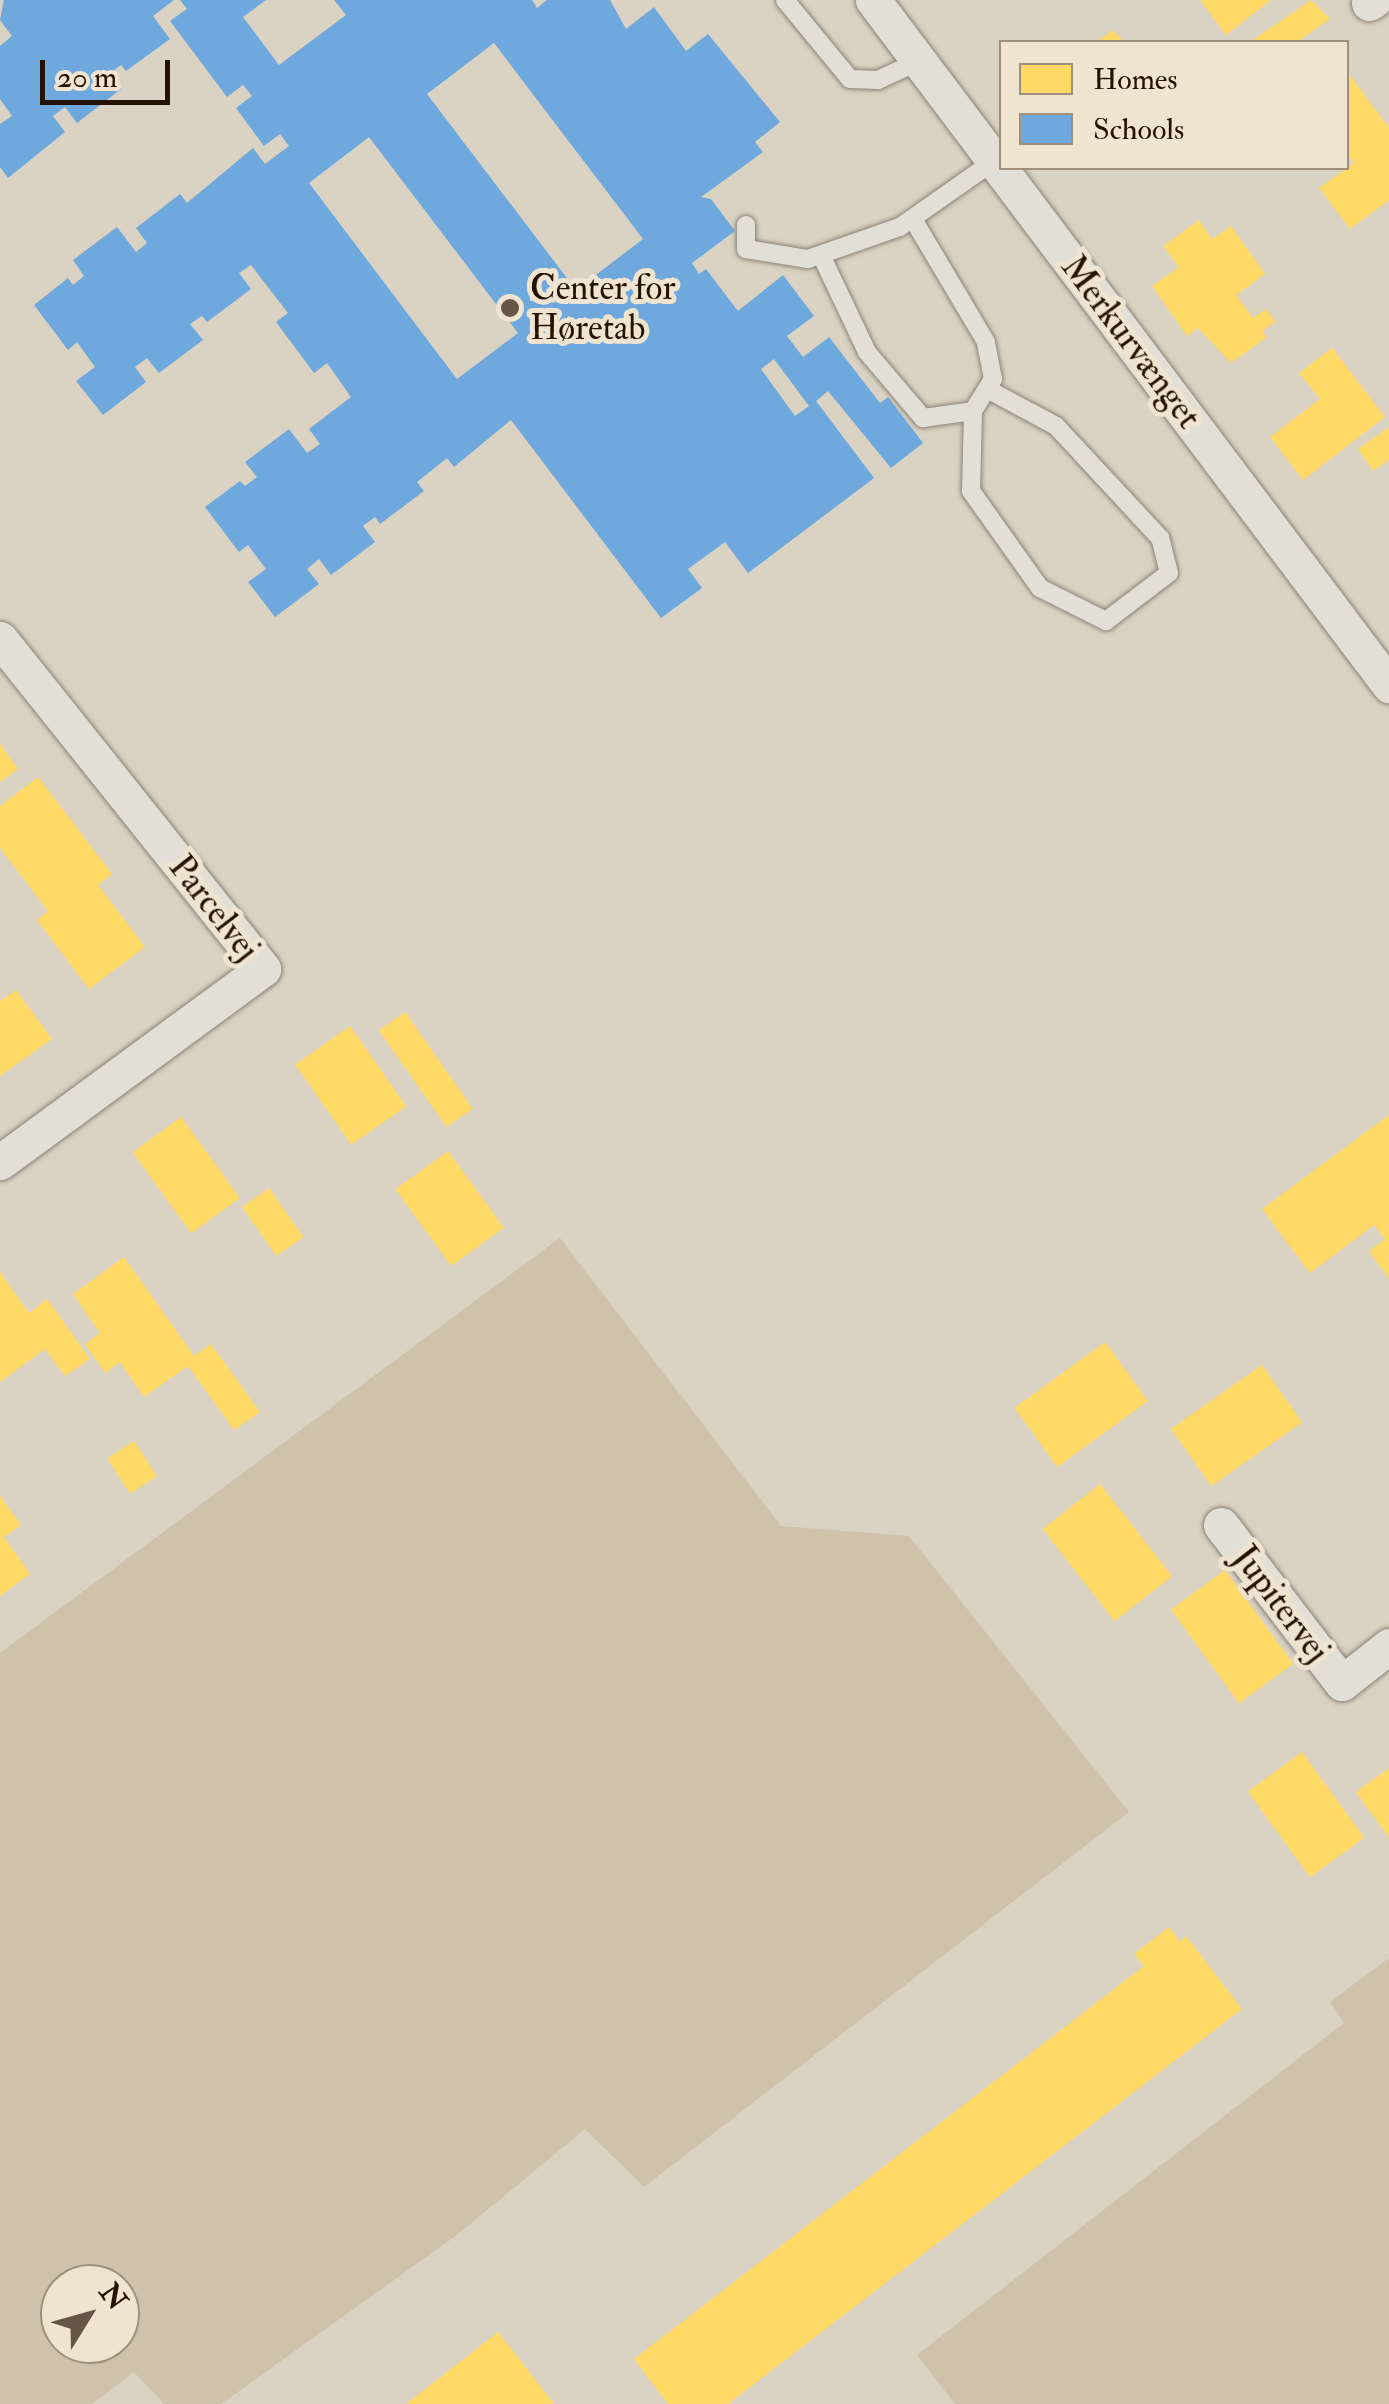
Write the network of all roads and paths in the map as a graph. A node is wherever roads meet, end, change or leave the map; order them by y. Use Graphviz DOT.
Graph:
graph roads {
  1 [pos="785,0"];
  2 [pos="873,0"];
  3 [pos="919,61"];
  4 [pos="994,161"];
  5 [pos="999,168"];
  6 [pos="1001,170"];
  7 [pos="913,218"];
  8 [pos="746,225"];
  9 [pos="821,254"];
  10 [pos="987,389"];
  11 [pos="973,411"];
  12 [pos="0,639"];
  13 [pos="1389,685"];
  14 [pos="0,1162"];
  15 [pos="1221,1525"];
  16 [pos="1389,1646"];
  1 -- 3 [label="lane"];
  2 -- 3 [label="street, Merkurvænget"];
  3 -- 4 [label="street, Merkurvænget"];
  4 -- 5 [label="street, Merkurvænget"];
  4 -- 7 [label="lane"];
  6 -- 13 [label="street, Merkurvænget"];
  7 -- 9 [label="lane"];
  7 -- 10 [label="lane"];
  8 -- 9 [label="lane"];
  9 -- 11 [label="lane"];
  10 -- 11 [label="lane"];
  10 -- 11 [label="lane"];
  12 -- 14 [label="street, Parcelvej"];
  15 -- 16 [label="street, Jupitervej"];
}
